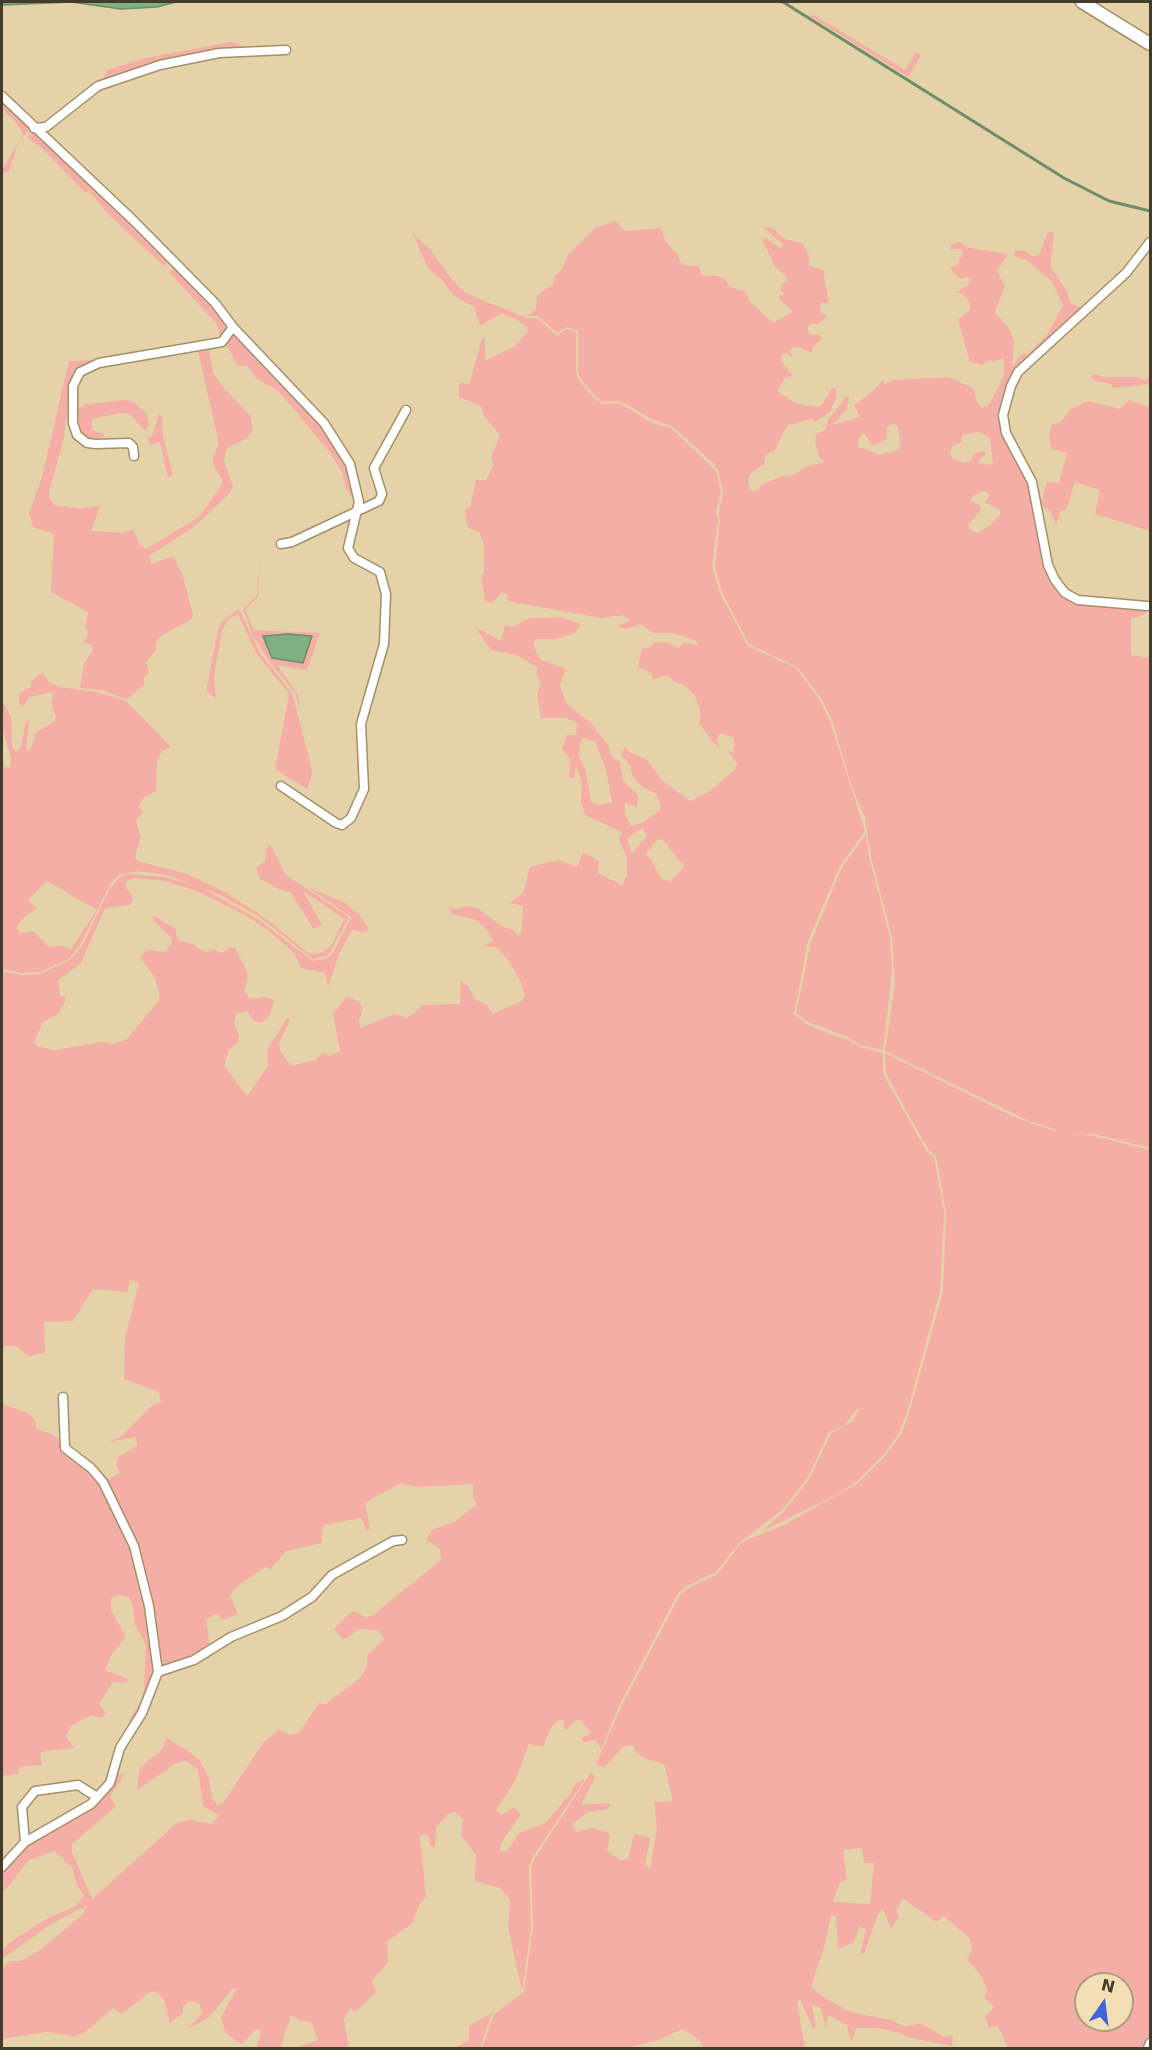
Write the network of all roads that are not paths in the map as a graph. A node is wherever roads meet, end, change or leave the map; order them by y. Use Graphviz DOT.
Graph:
graph roads {
  1 [pos="1082,2"];
  2 [pos="1150,44"];
  3 [pos="286,50"];
  4 [pos="2,96"];
  5 [pos="34,128"];
  6 [pos="1150,242"];
  7 [pos="233,327"];
  8 [pos="406,410"];
  9 [pos="134,456"];
  10 [pos="359,512"];
  11 [pos="281,544"];
  12 [pos="1147,606"];
  13 [pos="281,786"];
  14 [pos="63,1397"];
  15 [pos="402,1540"];
  16 [pos="158,1672"];
  17 [pos="97,1797"];
  18 [pos="25,1842"];
  19 [pos="2,1867"];
  20 [pos="1150,2043"];
  21 [pos="1148,2049"];
  1 -- 2 [label="street"];
  3 -- 5 [label="street"];
  4 -- 5 [label="street"];
  5 -- 7 [label="street"];
  6 -- 12 [label="street"];
  7 -- 9 [label="street"];
  7 -- 10 [label="street"];
  8 -- 10 [label="street"];
  10 -- 11 [label="street"];
  10 -- 13 [label="street"];
  14 -- 16 [label="street"];
  15 -- 16 [label="street"];
  16 -- 17 [label="street"];
  17 -- 18 [label="street"];
  17 -- 18 [label="street"];
  18 -- 19 [label="street"];
  20 -- 21 [label="street"];
}
